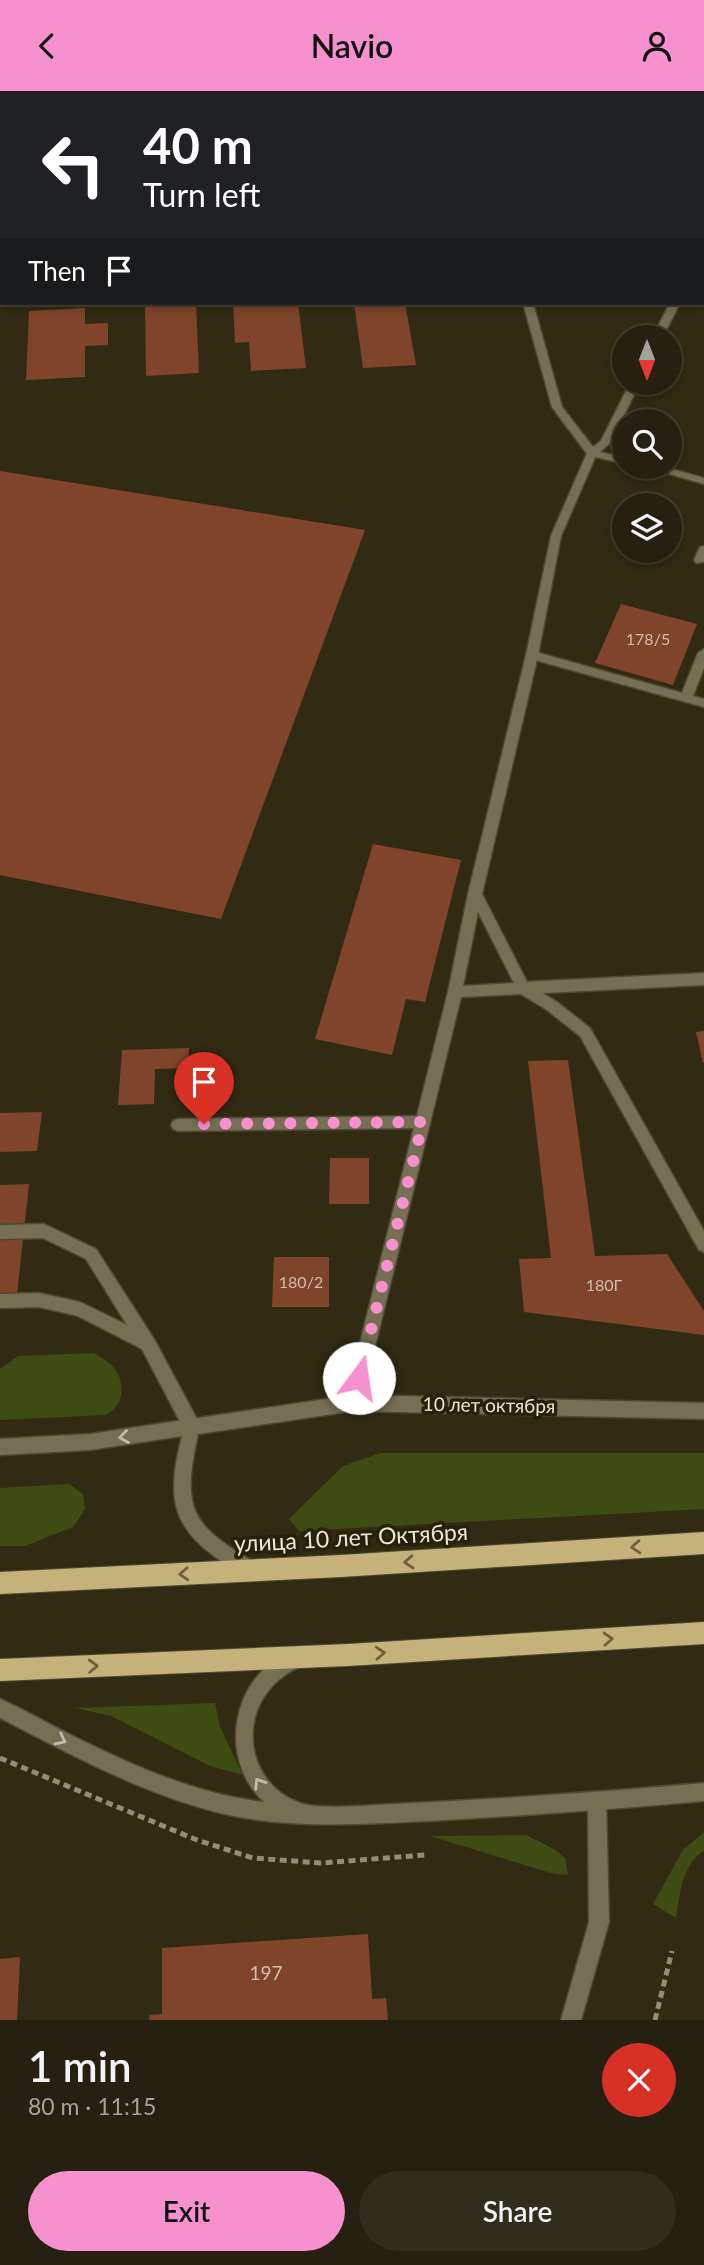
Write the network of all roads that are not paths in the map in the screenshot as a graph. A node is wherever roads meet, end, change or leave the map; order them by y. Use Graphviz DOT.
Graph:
graph roads {
  1 [pos="529,305"];
  2 [pos="674,305"];
  3 [pos="664,325"];
  4 [pos="629,395"];
  5 [pos="592,453"];
  6 [pos="612,458"];
  7 [pos="682,475"];
  8 [pos="704,481"];
  9 [pos="704,653"];
  10 [pos="532,655"];
  11 [pos="686,698"];
  12 [pos="704,703"];
  13 [pos="475,894"];
  14 [pos="704,979"];
  15 [pos="523,988"];
  16 [pos="455,992"];
  17 [pos="423,1122"];
  18 [pos="178,1125"];
  19 [pos="0,1232"];
  20 [pos="704,1245"];
  21 [pos="0,1301"];
  22 [pos="148,1344"];
  23 [pos="353,1403"];
  24 [pos="704,1411"];
  25 [pos="192,1427"];
  26 [pos="0,1447"];
  27 [pos="704,1543"];
  28 [pos="253,1571"];
  29 [pos="0,1583"];
  30 [pos="704,1633"];
  31 [pos="312,1656"];
  32 [pos="0,1670"];
  33 [pos="0,1708"];
  34 [pos="704,1792"];
  35 [pos="597,1802"];
  36 [pos="316,1814"];
  37 [pos="571,2020"];
  1 -- 5 [label="street"];
  2 -- 3 [label="street"];
  4 -- 5 [label="street"];
  5 -- 6 [label="street"];
  5 -- 10 [label="street"];
  7 -- 8 [label="street"];
  9 -- 11 [label="street"];
  10 -- 11 [label="street"];
  10 -- 13 [label="street"];
  11 -- 12 [label="street"];
  13 -- 15 [label="street"];
  13 -- 16 [label="street"];
  14 -- 15 [label="street"];
  15 -- 16 [label="street"];
  15 -- 20 [label="street"];
  16 -- 17 [label="street"];
  17 -- 18 [label="street"];
  17 -- 23 [label="street"];
  19 -- 22 [label="street"];
  21 -- 22 [label="street"];
  22 -- 25 [label="street"];
  23 -- 24 [label="street, 10 лет октября"];
  23 -- 25 [label="street, 10 лет октября"];
  25 -- 26 [label="street, 10 лет октября, one-way"];
  25 -- 28 [label="street"];
  27 -- 28 [label="main road, улица 10 лет Октября, one-way"];
  28 -- 29 [label="main road, улица 10 лет Октября, one-way"];
  31 -- 30 [label="main road, one-way"];
  32 -- 31 [label="main road, one-way"];
  36 -- 31 [label="street, one-way"];
  33 -- 36 [label="street, one-way"];
  34 -- 35 [label="street"];
  35 -- 36 [label="street"];
  35 -- 37 [label="street"];
}
